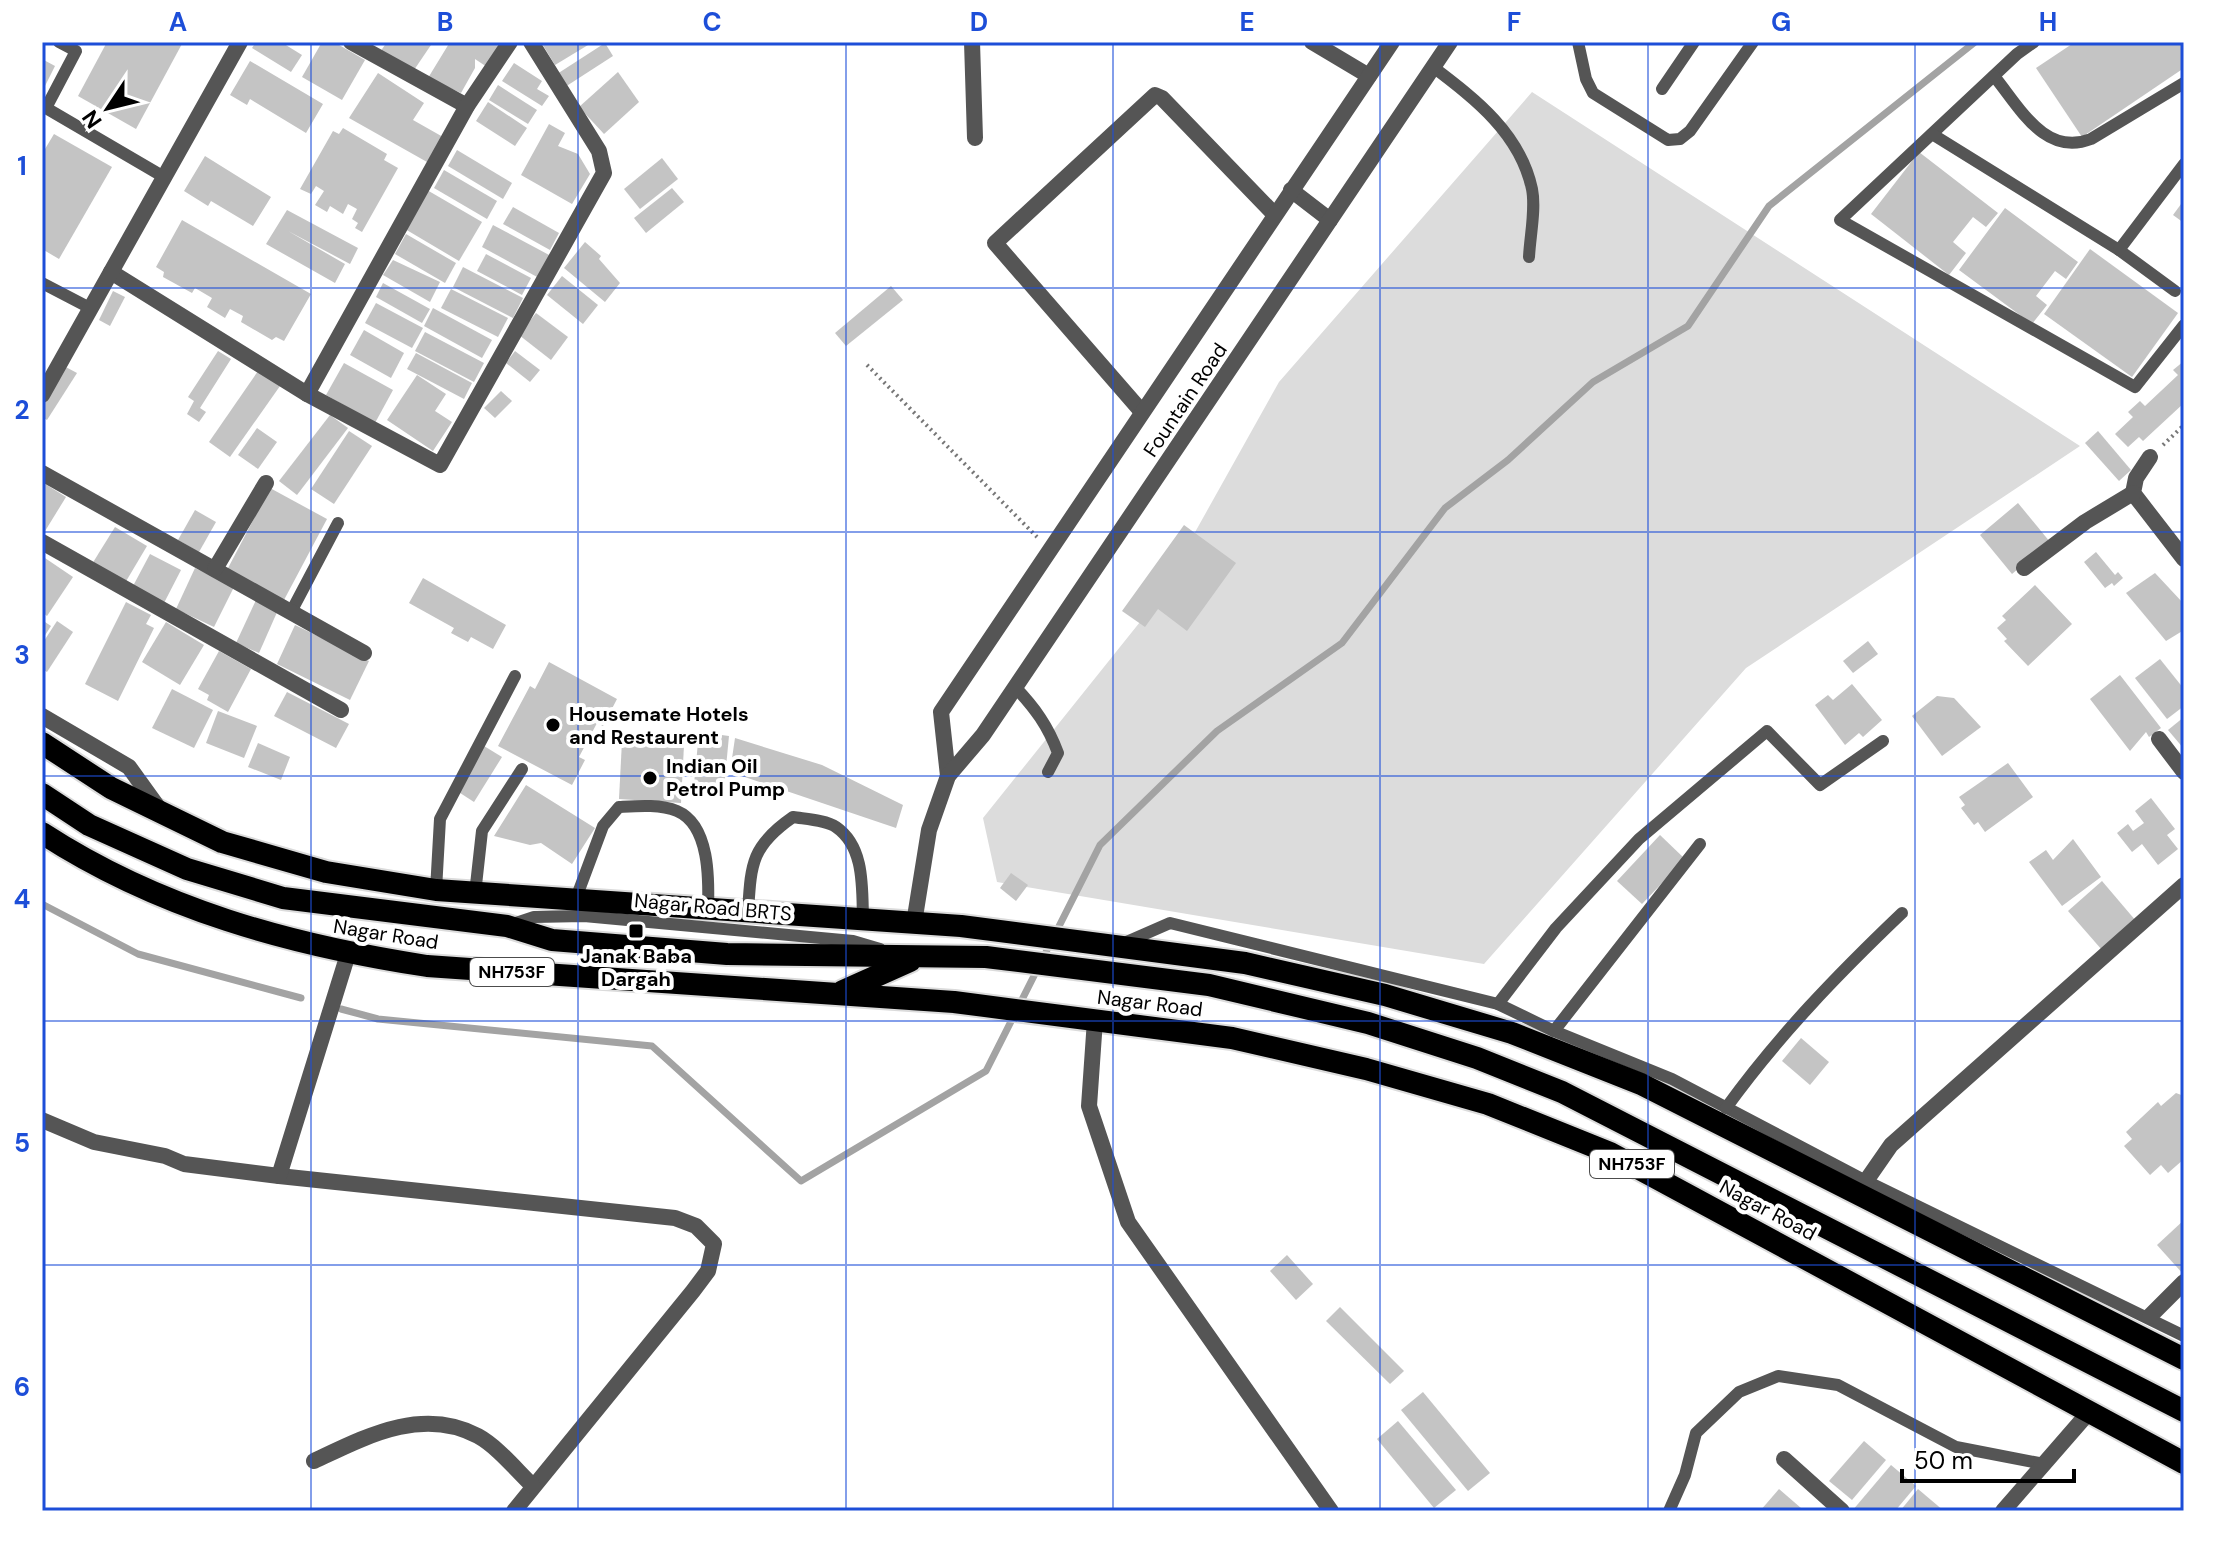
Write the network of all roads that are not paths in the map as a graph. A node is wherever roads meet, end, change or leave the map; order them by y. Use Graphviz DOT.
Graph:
graph roads {
  1 [pos="59,42"];
  2 [pos="240,42"];
  3 [pos="510,42"];
  4 [pos="531,42"];
  5 [pos="972,42"];
  6 [pos="1312,42"];
  7 [pos="1392,42"];
  8 [pos="1450,42"];
  9 [pos="1578,42"];
  10 [pos="1694,42"];
  11 [pos="1753,42"];
  12 [pos="2034,42"];
  13 [pos="357,43"];
  14 [pos="1433,67"];
  15 [pos="1369,76"];
  16 [pos="1994,76"];
  17 [pos="2184,83"];
  18 [pos="1662,89"];
  19 [pos="467,106"];
  20 [pos="1932,134"];
  21 [pos="975,138"];
  22 [pos="2184,164"];
  23 [pos="164,177"];
  24 [pos="1291,190"];
  25 [pos="1274,214"];
  26 [pos="1330,220"];
  27 [pos="2119,250"];
  28 [pos="1529,257"];
  29 [pos="111,272"];
  30 [pos="42,283"];
  31 [pos="2175,291"];
  32 [pos="90,308"];
  33 [pos="2184,325"];
  34 [pos="307,394"];
  35 [pos="42,395"];
  36 [pos="1142,412"];
  37 [pos="2150,457"];
  38 [pos="42,473"];
  39 [pos="266,483"];
  40 [pos="2133,493"];
  41 [pos="338,523"];
  42 [pos="42,542"];
  43 [pos="2184,559"];
  44 [pos="2024,568"];
  45 [pos="215,569"];
  46 [pos="291,612"];
  47 [pos="364,653"];
  48 [pos="515,676"];
  49 [pos="1015,687"];
  50 [pos="341,710"];
  51 [pos="42,716"];
  52 [pos="2159,739"];
  53 [pos="1883,741"];
  54 [pos="42,743"];
  55 [pos="522,769"];
  56 [pos="1048,772"];
  57 [pos="2184,772"];
  58 [pos="948,776"];
  59 [pos="42,794"];
  60 [pos="162,812"];
  61 [pos="42,833"];
  62 [pos="1700,844"];
  63 [pos="2184,885"];
  64 [pos="436,890"];
  65 [pos="475,894"];
  66 [pos="575,901"];
  67 [pos="708,910"];
  68 [pos="748,912"];
  69 [pos="1902,913"];
  70 [pos="863,920"];
  71 [pos="914,923"];
  72 [pos="1115,947"];
  73 [pos="348,954"];
  74 [pos="915,959"];
  75 [pos="839,993"];
  76 [pos="1498,1004"];
  77 [pos="1095,1020"];
  78 [pos="1554,1031"];
  79 [pos="1726,1108"];
  80 [pos="42,1120"];
  81 [pos="279,1176"];
  82 [pos="1866,1181"];
  83 [pos="2184,1282"];
  84 [pos="2150,1316"];
  85 [pos="2184,1336"];
  86 [pos="2184,1359"];
  87 [pos="2090,1411"];
  88 [pos="2184,1411"];
  89 [pos="1784,1459"];
  90 [pos="314,1461"];
  91 [pos="2184,1463"];
  92 [pos="2044,1464"];
  93 [pos="533,1486"];
  94 [pos="514,1511"];
  95 [pos="1331,1511"];
  96 [pos="1669,1511"];
  97 [pos="1842,1511"];
  98 [pos="2003,1511"];
  1 -- 23 [label="lane"];
  2 -- 23 [label="street"];
  3 -- 19 [label="street"];
  4 -- 34 [label="street"];
  5 -- 21 [label="street"];
  6 -- 15 [label="street"];
  7 -- 15 [label="street, Fountain Road"];
  8 -- 14 [label="street, Fountain Road"];
  9 -- 11 [label="lane"];
  10 -- 18 [label="lane"];
  12 -- 16 [label="lane"];
  13 -- 19 [label="street"];
  14 -- 26 [label="street, Fountain Road"];
  14 -- 28 [label="lane"];
  15 -- 24 [label="street, Fountain Road"];
  16 -- 17 [label="lane"];
  16 -- 20 [label="lane"];
  19 -- 34 [label="street"];
  20 -- 27 [label="lane"];
  20 -- 33 [label="lane"];
  22 -- 27 [label="lane"];
  23 -- 29 [label="street"];
  24 -- 25 [label="street, Fountain Road"];
  24 -- 26 [label="street"];
  25 -- 36 [label="street, Fountain Road"];
  25 -- 36 [label="street"];
  26 -- 49 [label="street, Fountain Road"];
  27 -- 31 [label="lane"];
  29 -- 32 [label="street"];
  29 -- 34 [label="street"];
  30 -- 32 [label="lane"];
  32 -- 35 [label="street"];
  36 -- 58 [label="street, Fountain Road"];
  37 -- 40 [label="street"];
  38 -- 45 [label="street"];
  39 -- 45 [label="street"];
  40 -- 43 [label="street"];
  40 -- 44 [label="street"];
  41 -- 46 [label="lane"];
  42 -- 50 [label="street"];
  45 -- 46 [label="street"];
  46 -- 47 [label="street"];
  48 -- 64 [label="lane"];
  49 -- 56 [label="lane"];
  49 -- 58 [label="street, Fountain Road"];
  51 -- 60 [label="street"];
  52 -- 57 [label="street"];
  53 -- 76 [label="lane"];
  54 -- 60 [label="highway"];
  55 -- 65 [label="lane"];
  58 -- 71 [label="street, Fountain Road"];
  59 -- 74 [label="highway"];
  60 -- 64 [label="highway"];
  61 -- 73 [label="highway, Nagar Road / NH753F"];
  62 -- 78 [label="lane"];
  63 -- 82 [label="street"];
  64 -- 65 [label="highway"];
  65 -- 66 [label="highway"];
  66 -- 67 [label="highway"];
  66 -- 67 [label="lane"];
  67 -- 68 [label="highway"];
  68 -- 70 [label="highway"];
  68 -- 70 [label="lane"];
  69 -- 79 [label="lane"];
  70 -- 71 [label="highway"];
  71 -- 72 [label="highway"];
  72 -- 76 [label="lane"];
  72 -- 86 [label="highway"];
  73 -- 75 [label="highway, Nagar Road / NH753F"];
  73 -- 81 [label="street"];
  74 -- 75 [label="highway"];
  74 -- 88 [label="highway"];
  75 -- 77 [label="highway, Nagar Road / NH753F"];
  76 -- 78 [label="lane"];
  77 -- 87 [label="highway, Nagar Road / NH753F"];
  77 -- 95 [label="street"];
  78 -- 79 [label="lane"];
  79 -- 82 [label="lane"];
  80 -- 81 [label="street"];
  81 -- 93 [label="street"];
  82 -- 84 [label="lane"];
  83 -- 84 [label="street"];
  84 -- 85 [label="lane"];
  87 -- 91 [label="highway, Nagar Road / NH753F"];
  87 -- 92 [label="street"];
  89 -- 97 [label="street"];
  90 -- 93 [label="street"];
  92 -- 96 [label="lane"];
  92 -- 98 [label="street"];
  93 -- 94 [label="street"];
}
